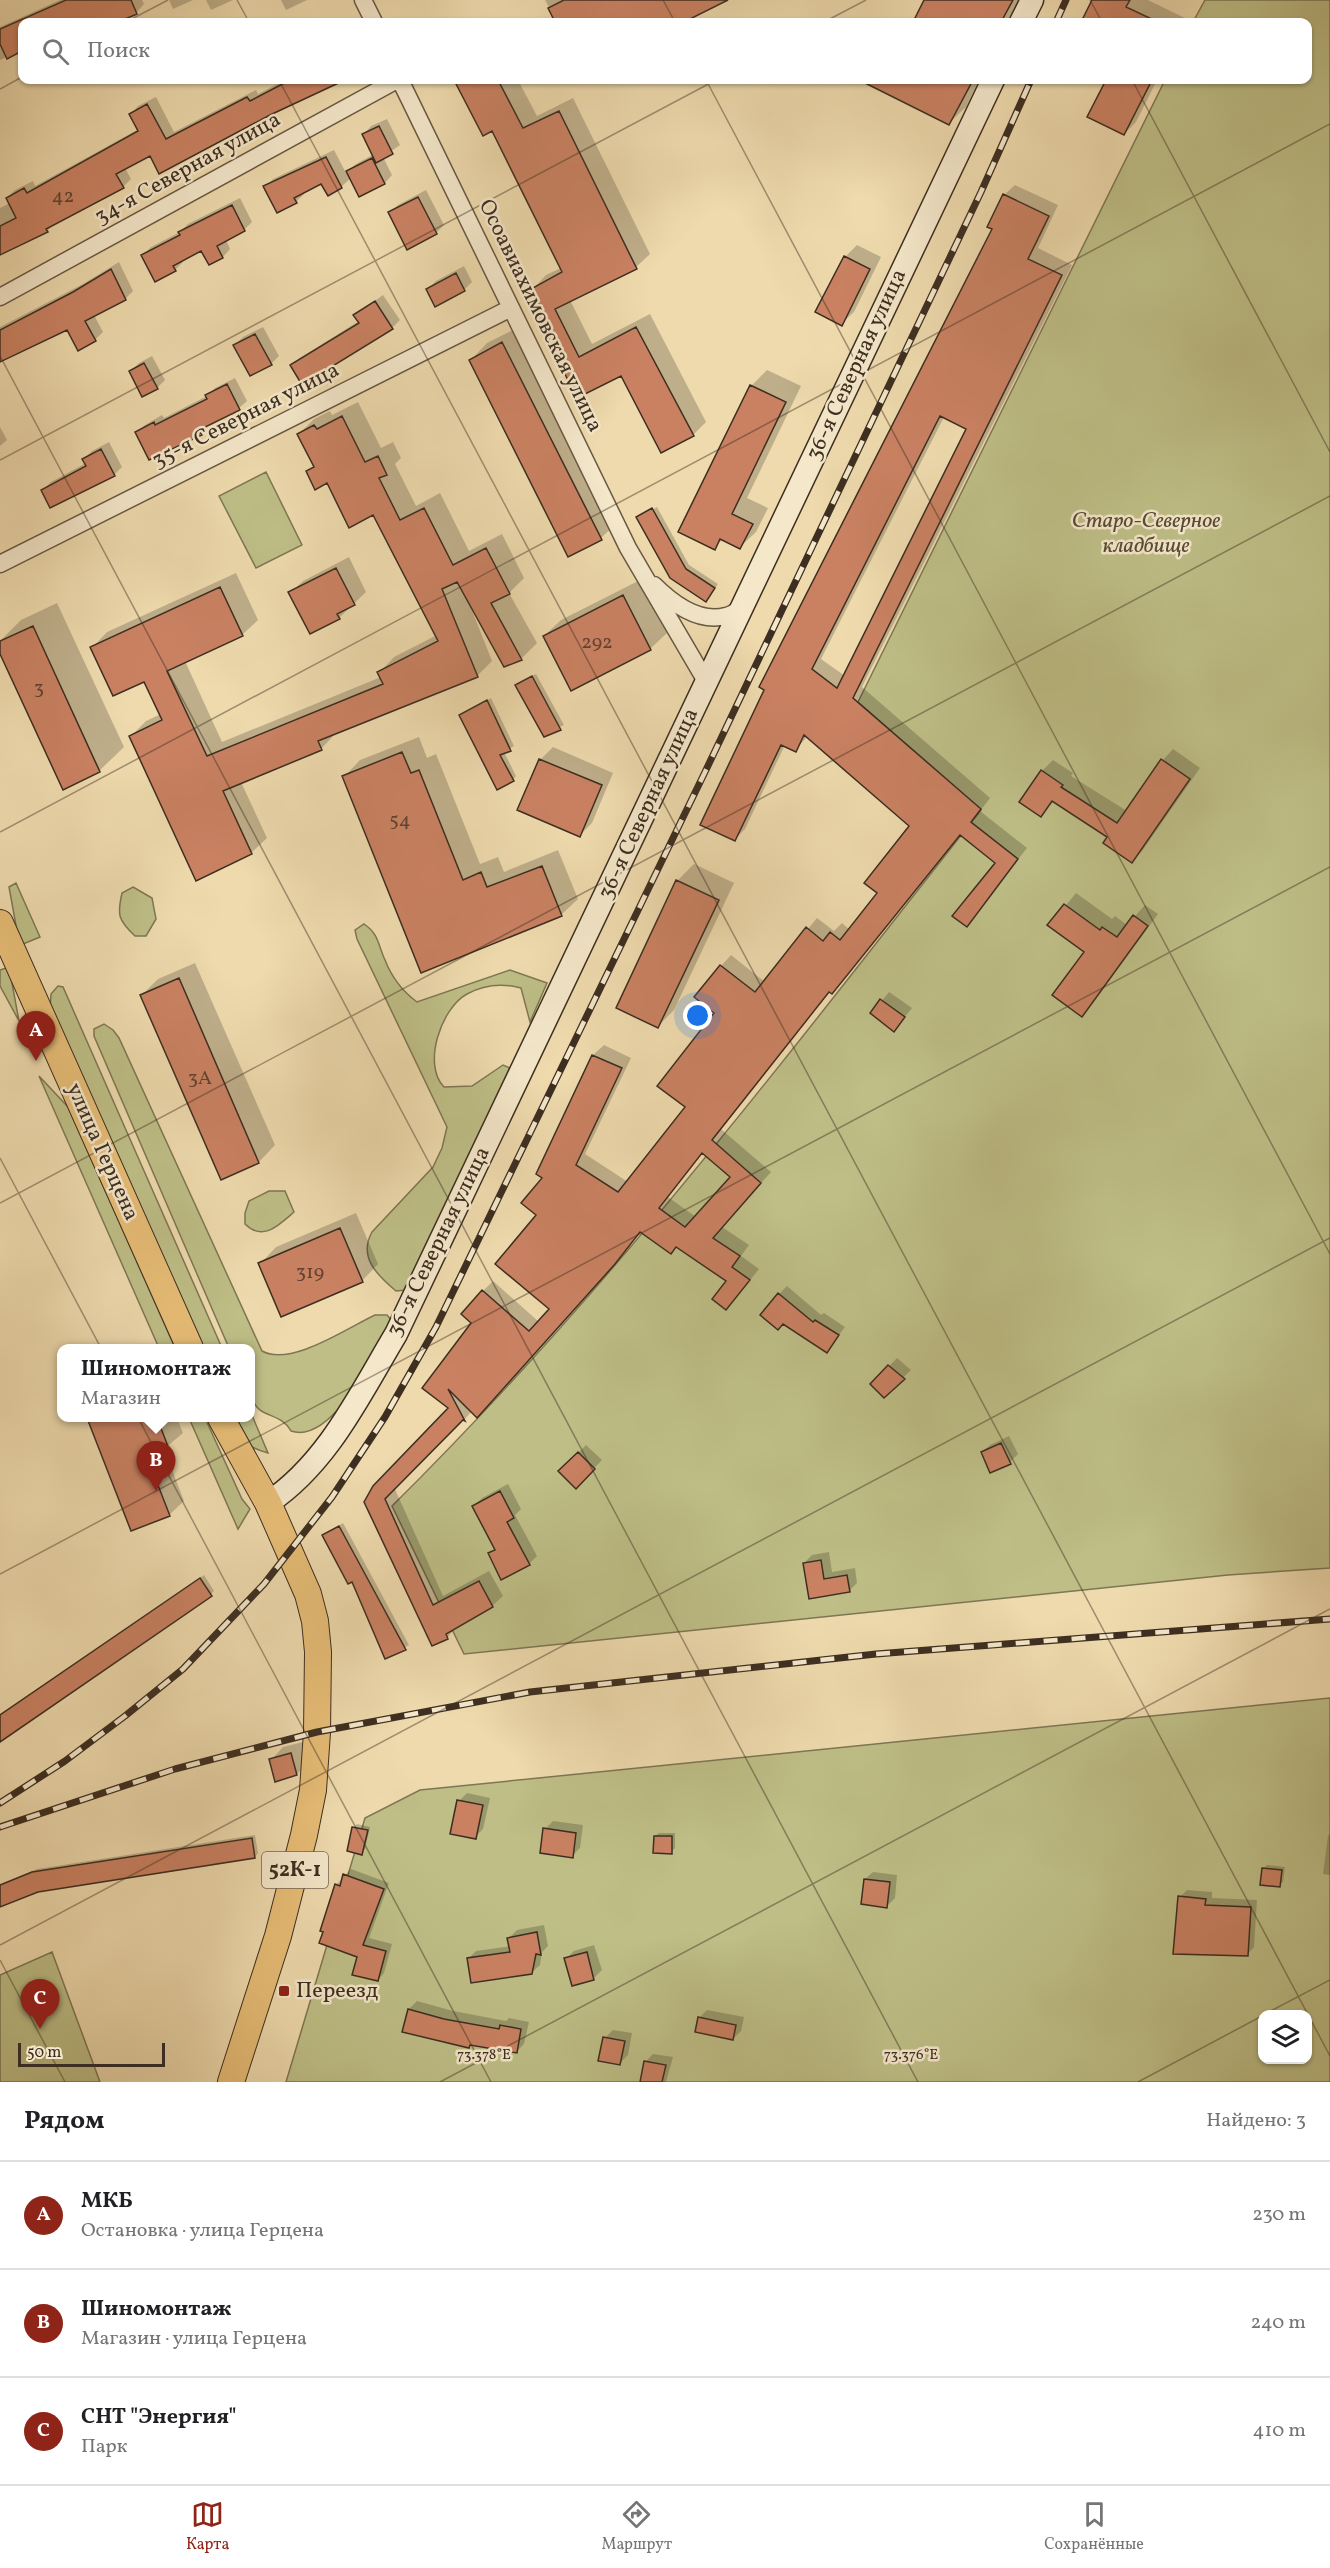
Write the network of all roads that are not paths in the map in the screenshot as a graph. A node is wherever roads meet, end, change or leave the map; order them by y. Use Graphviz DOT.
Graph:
graph roads {
  1 [pos="363,0"];
  2 [pos="1032,0"];
  3 [pos="372,18"];
  4 [pos="1023,18"];
  5 [pos="391,84"];
  6 [pos="400,84"];
  7 [pos="991,84"];
  8 [pos="0,297"];
  9 [pos="511,308"];
  10 [pos="0,564"];
  11 [pos="641,571"];
  12 [pos="743,607"];
  13 [pos="707,683"];
  14 [pos="0,923"];
  15 [pos="188,1344"];
  16 [pos="224,1422"];
  17 [pos="268,1503"];
  18 [pos="231,2082"];
  1 -- 3 [label="street"];
  2 -- 4 [label="main road"];
  5 -- 8 [label="street, 34-я Северная улица"];
  6 -- 9 [label="street, Осоавиахимовская улица"];
  7 -- 12 [label="main road, 36-я Северная улица"];
  9 -- 10 [label="street, 35-я Северная улица"];
  9 -- 11 [label="street, Осоавиахимовская улица"];
  11 -- 12 [label="street, Осоавиахимовская улица"];
  11 -- 13 [label="street, Осоавиахимовская улица"];
  12 -- 13 [label="main road, 36-я Северная улица"];
  13 -- 17 [label="main road, 36-я Северная улица"];
  14 -- 15 [label="main road, улица Герцена"];
  16 -- 17 [label="main road"];
  17 -- 18 [label="main road, 52К-1"];
}
